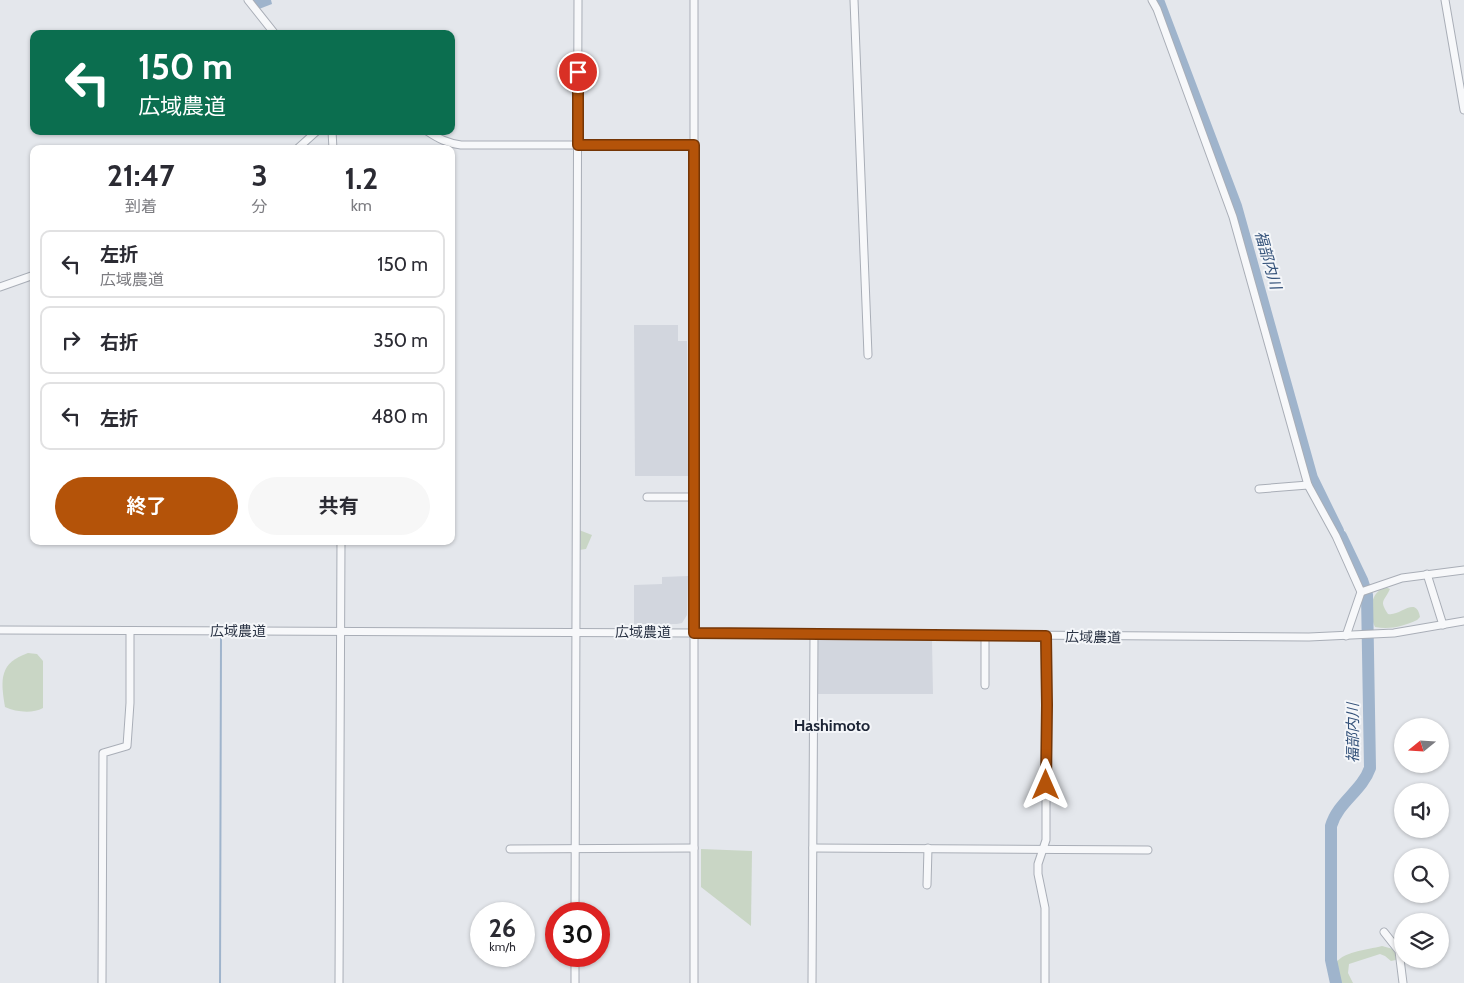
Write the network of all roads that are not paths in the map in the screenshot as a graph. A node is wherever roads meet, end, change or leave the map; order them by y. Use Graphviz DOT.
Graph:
graph roads {
  1 [pos="248,0"];
  2 [pos="578,0"];
  3 [pos="694,0"];
  4 [pos="854,0"];
  5 [pos="1152,0"];
  6 [pos="1445,0"];
  7 [pos="272,30"];
  8 [pos="1464,110"];
  9 [pos="313,135"];
  10 [pos="433,135"];
  11 [pos="301,145"];
  12 [pos="578,145"];
  13 [pos="694,145"];
  14 [pos="30,276"];
  15 [pos="0,287"];
  16 [pos="868,355"];
  17 [pos="1308,485"];
  18 [pos="1259,488"];
  19 [pos="647,497"];
  20 [pos="694,497"];
  21 [pos="341,545"];
  22 [pos="1464,570"];
  23 [pos="1427,574"];
  24 [pos="1364,591"];
  25 [pos="1464,620"];
  26 [pos="1443,625"];
  27 [pos="0,630"];
  28 [pos="130,631"];
  29 [pos="340,632"];
  30 [pos="576,632"];
  31 [pos="694,633"];
  32 [pos="814,634"];
  33 [pos="985,636"];
  34 [pos="1046,636"];
  35 [pos="1346,636"];
  36 [pos="985,685"];
  37 [pos="575,848"];
  38 [pos="694,848"];
  39 [pos="813,848"];
  40 [pos="928,848"];
  41 [pos="510,849"];
  42 [pos="1042,849"];
  43 [pos="1148,850"];
  44 [pos="927,885"];
  45 [pos="575,902"];
  46 [pos="1384,932"];
  47 [pos="575,967"];
  48 [pos="102,983"];
  49 [pos="339,983"];
  50 [pos="574,983"];
  51 [pos="694,983"];
  52 [pos="812,983"];
  53 [pos="1045,983"];
  54 [pos="1403,983"];
  1 -- 7 [label="street"];
  2 -- 12 [label="street"];
  3 -- 13 [label="street"];
  4 -- 16 [label="street"];
  5 -- 17 [label="street"];
  6 -- 8 [label="street"];
  9 -- 11 [label="street"];
  10 -- 12 [label="street"];
  12 -- 13 [label="street"];
  12 -- 30 [label="street"];
  13 -- 20 [label="street"];
  14 -- 15 [label="street"];
  17 -- 18 [label="street"];
  17 -- 24 [label="street"];
  19 -- 20 [label="street"];
  20 -- 31 [label="street"];
  21 -- 29 [label="street"];
  22 -- 23 [label="street"];
  23 -- 24 [label="street"];
  23 -- 26 [label="street"];
  24 -- 35 [label="street"];
  25 -- 26 [label="street, 広域農道"];
  26 -- 35 [label="street, 広域農道"];
  27 -- 28 [label="street, 広域農道"];
  28 -- 29 [label="street, 広域農道"];
  28 -- 48 [label="street"];
  29 -- 30 [label="street, 広域農道"];
  29 -- 49 [label="street"];
  30 -- 31 [label="street, 広域農道"];
  30 -- 37 [label="street"];
  31 -- 32 [label="street, 広域農道"];
  31 -- 38 [label="street"];
  32 -- 33 [label="street, 広域農道"];
  32 -- 39 [label="street"];
  33 -- 34 [label="street, 広域農道"];
  33 -- 36 [label="street"];
  34 -- 35 [label="street, 広域農道"];
  34 -- 42 [label="street"];
  37 -- 38 [label="street"];
  37 -- 41 [label="street"];
  37 -- 45 [label="street"];
  38 -- 51 [label="street"];
  39 -- 40 [label="street"];
  39 -- 52 [label="street"];
  40 -- 42 [label="street"];
  40 -- 44 [label="street"];
  42 -- 43 [label="street"];
  42 -- 53 [label="street"];
  46 -- 54 [label="street"];
  47 -- 50 [label="street"];
}
